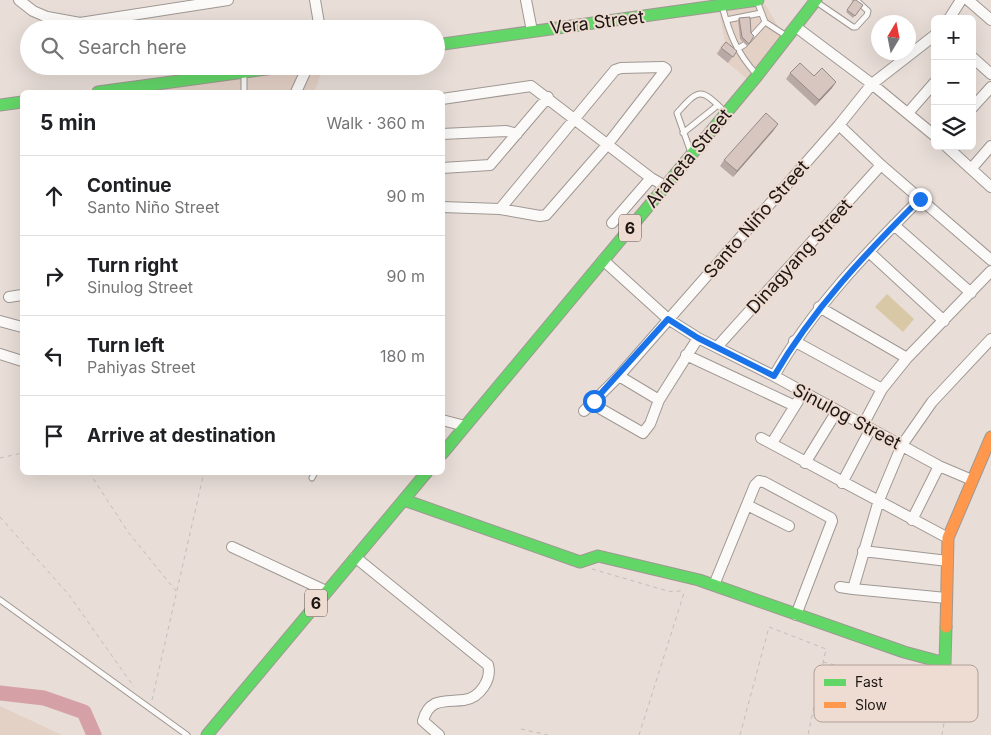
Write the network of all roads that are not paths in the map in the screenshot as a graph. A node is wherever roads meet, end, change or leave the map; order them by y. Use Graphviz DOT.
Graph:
graph roads {
  1 [pos="19,0"];
  2 [pos="228,0"];
  3 [pos="315,0"];
  4 [pos="526,0"];
  5 [pos="757,0"];
  6 [pos="856,0"];
  7 [pos="961,0"];
  8 [pos="968,0"];
  9 [pos="816,1"];
  10 [pos="722,6"];
  11 [pos="761,12"];
  12 [pos="951,15"];
  13 [pos="67,20"];
  14 [pos="93,20"];
  15 [pos="318,20"];
  16 [pos="726,20"];
  17 [pos="991,20"];
  18 [pos="765,22"];
  19 [pos="796,28"];
  20 [pos="532,31"];
  21 [pos="788,37"];
  22 [pos="931,38"];
  23 [pos="445,44"];
  24 [pos="737,49"];
  25 [pos="975,60"];
  26 [pos="991,74"];
  27 [pos="232,75"];
  28 [pos="244,75"];
  29 [pos="304,75"];
  30 [pos="757,76"];
  31 [pos="872,84"];
  32 [pos="931,87"];
  33 [pos="991,87"];
  34 [pos="143,90"];
  35 [pos="244,90"];
  36 [pos="297,90"];
  37 [pos="548,97"];
  38 [pos="20,102"];
  39 [pos="445,102"];
  40 [pos="0,105"];
  41 [pos="975,105"];
  42 [pos="722,109"];
  43 [pos="908,113"];
  44 [pos="574,118"];
  45 [pos="839,125"];
  46 [pos="683,133"];
  47 [pos="931,133"];
  48 [pos="445,134"];
  49 [pos="517,134"];
  50 [pos="607,145"];
  51 [pos="991,146"];
  52 [pos="950,150"];
  53 [pos="692,154"];
  54 [pos="881,165"];
  55 [pos="445,168"];
  56 [pos="971,169"];
  57 [pos="651,178"];
  58 [pos="666,186"];
  59 [pos="991,187"];
  60 [pos="920,199"];
  61 [pos="445,207"];
  62 [pos="500,209"];
  63 [pos="612,223"];
  64 [pos="894,225"];
  65 [pos="869,252"];
  66 [pos="603,260"];
  67 [pos="991,260"];
  68 [pos="991,271"];
  69 [pos="970,293"];
  70 [pos="20,295"];
  71 [pos="9,297"];
  72 [pos="819,307"];
  73 [pos="668,319"];
  74 [pos="944,320"];
  75 [pos="0,321"];
  76 [pos="20,326"];
  77 [pos="698,338"];
  78 [pos="991,339"];
  79 [pos="794,341"];
  80 [pos="717,347"];
  81 [pos="0,354"];
  82 [pos="686,355"];
  83 [pos="907,358"];
  84 [pos="20,360"];
  85 [pos="618,376"];
  86 [pos="774,376"];
  87 [pos="882,389"];
  88 [pos="802,392"];
  89 [pos="659,400"];
  90 [pos="594,401"];
  91 [pos="796,406"];
  92 [pos="584,411"];
  93 [pos="836,411"];
  94 [pos="445,421"];
  95 [pos="465,426"];
  96 [pos="866,428"];
  97 [pos="991,437"];
  98 [pos="762,438"];
  99 [pos="772,443"];
  100 [pos="902,445"];
  101 [pos="445,450"];
  102 [pos="805,463"];
  103 [pos="939,466"];
  104 [pos="314,475"];
  105 [pos="420,475"];
  106 [pos="312,478"];
  107 [pos="972,480"];
  108 [pos="842,483"];
  109 [pos="404,500"];
  110 [pos="879,500"];
  111 [pos="747,505"];
  112 [pos="912,520"];
  113 [pos="789,526"];
  114 [pos="948,538"];
  115 [pos="232,547"];
  116 [pos="863,551"];
  117 [pos="355,557"];
  118 [pos="948,561"];
  119 [pos="714,585"];
  120 [pos="840,587"];
  121 [pos="853,589"];
  122 [pos="326,591"];
  123 [pos="946,598"];
  124 [pos="0,600"];
  125 [pos="796,615"];
  126 [pos="187,735"];
  127 [pos="207,735"];
  128 [pos="439,735"];
  1 -- 13 [label="street"];
  2 -- 14 [label="street"];
  3 -- 15 [label="street"];
  4 -- 20 [label="street"];
  5 -- 10 [label="main road, Vera Street"];
  5 -- 11 [label="lane"];
  6 -- 9 [label="lane"];
  7 -- 12 [label="street"];
  8 -- 17 [label="street"];
  9 -- 19 [label="main road, Araneta Street / 6"];
  10 -- 16 [label="lane"];
  10 -- 20 [label="main road, Vera Street"];
  11 -- 16 [label="lane"];
  11 -- 18 [label="lane"];
  16 -- 24 [label="lane"];
  18 -- 21 [label="lane"];
  18 -- 24 [label="lane"];
  19 -- 21 [label="main road, Araneta Street / 6"];
  19 -- 31 [label="street"];
  20 -- 23 [label="main road, Vera Street"];
  21 -- 30 [label="main road, Araneta Street / 6"];
  22 -- 31 [label="street, Santo Niño Street"];
  24 -- 30 [label="lane"];
  25 -- 26 [label="street"];
  27 -- 34 [label="main road"];
  28 -- 35 [label="lane"];
  29 -- 36 [label="street"];
  30 -- 42 [label="main road, Araneta Street / 6"];
  31 -- 43 [label="street"];
  31 -- 45 [label="street, Santo Niño Street"];
  32 -- 43 [label="street"];
  33 -- 41 [label="street"];
  37 -- 39 [label="street"];
  37 -- 44 [label="street"];
  37 -- 49 [label="street"];
  38 -- 40 [label="main road"];
  42 -- 46 [label="lane"];
  42 -- 46 [label="lane"];
  42 -- 53 [label="main road, Araneta Street / 6"];
  43 -- 47 [label="street"];
  44 -- 50 [label="street"];
  44 -- 50 [label="street"];
  44 -- 62 [label="street"];
  45 -- 54 [label="street"];
  45 -- 73 [label="street, Santo Niño Street"];
  46 -- 53 [label="lane"];
  48 -- 49 [label="street"];
  49 -- 55 [label="street"];
  50 -- 57 [label="street"];
  50 -- 62 [label="street"];
  51 -- 56 [label="street"];
  52 -- 56 [label="street"];
  53 -- 58 [label="main road, Araneta Street / 6"];
  54 -- 60 [label="street"];
  54 -- 80 [label="street, Dinagyang Street"];
  56 -- 59 [label="street"];
  57 -- 58 [label="street"];
  57 -- 63 [label="street"];
  58 -- 66 [label="main road, Araneta Street / 6"];
  60 -- 64 [label="street"];
  60 -- 67 [label="street"];
  61 -- 62 [label="street"];
  64 -- 65 [label="street"];
  64 -- 69 [label="street"];
  65 -- 72 [label="street"];
  65 -- 74 [label="street"];
  66 -- 73 [label="street, Sinulog Street"];
  66 -- 95 [label="main road, Araneta Street / 6"];
  68 -- 69 [label="street"];
  69 -- 74 [label="street"];
  70 -- 71 [label="street"];
  72 -- 79 [label="street"];
  72 -- 83 [label="street"];
  73 -- 77 [label="street, Sinulog Street"];
  73 -- 85 [label="street, Santo Niño Street"];
  74 -- 83 [label="street"];
  75 -- 76 [label="street"];
  77 -- 80 [label="street, Sinulog Street"];
  77 -- 82 [label="street"];
  78 -- 100 [label="street"];
  79 -- 86 [label="street"];
  79 -- 87 [label="street"];
  80 -- 86 [label="street, Sinulog Street"];
  81 -- 84 [label="street"];
  82 -- 89 [label="street"];
  82 -- 91 [label="street"];
  83 -- 87 [label="street"];
  85 -- 89 [label="street"];
  85 -- 90 [label="street, Santo Niño Street"];
  86 -- 88 [label="street, Sinulog Street"];
  87 -- 96 [label="street"];
  88 -- 91 [label="street"];
  88 -- 93 [label="street, Sinulog Street"];
  89 -- 90 [label="street"];
  90 -- 92 [label="street, Santo Niño Street"];
  91 -- 99 [label="street"];
  93 -- 96 [label="street, Sinulog Street"];
  93 -- 102 [label="street"];
  94 -- 95 [label="street"];
  95 -- 101 [label="main road, Araneta Street / 6"];
  96 -- 100 [label="street, Sinulog Street"];
  96 -- 108 [label="street"];
  97 -- 107 [label="main road"];
  98 -- 99 [label="street"];
  99 -- 102 [label="street"];
  100 -- 103 [label="street, Sinulog Street"];
  100 -- 110 [label="street"];
  102 -- 108 [label="street"];
  103 -- 107 [label="street, Sinulog Street"];
  103 -- 112 [label="street"];
  104 -- 106 [label="lane"];
  105 -- 109 [label="main road, 6"];
  107 -- 114 [label="main road"];
  108 -- 110 [label="street"];
  109 -- 117 [label="main road, 6"];
  109 -- 119 [label="main road"];
  110 -- 112 [label="street"];
  110 -- 116 [label="street"];
  111 -- 113 [label="street"];
  111 -- 119 [label="street"];
  111 -- 125 [label="street"];
  112 -- 114 [label="street"];
  114 -- 118 [label="main road"];
  115 -- 122 [label="street"];
  116 -- 118 [label="street"];
  116 -- 121 [label="street"];
  117 -- 122 [label="main road, 6"];
  117 -- 128 [label="street"];
  118 -- 123 [label="main road"];
  119 -- 125 [label="main road"];
  120 -- 121 [label="street"];
  121 -- 123 [label="street"];
  122 -- 127 [label="main road, 6"];
  123 -- 125 [label="main road"];
  124 -- 126 [label="lane"];
}
